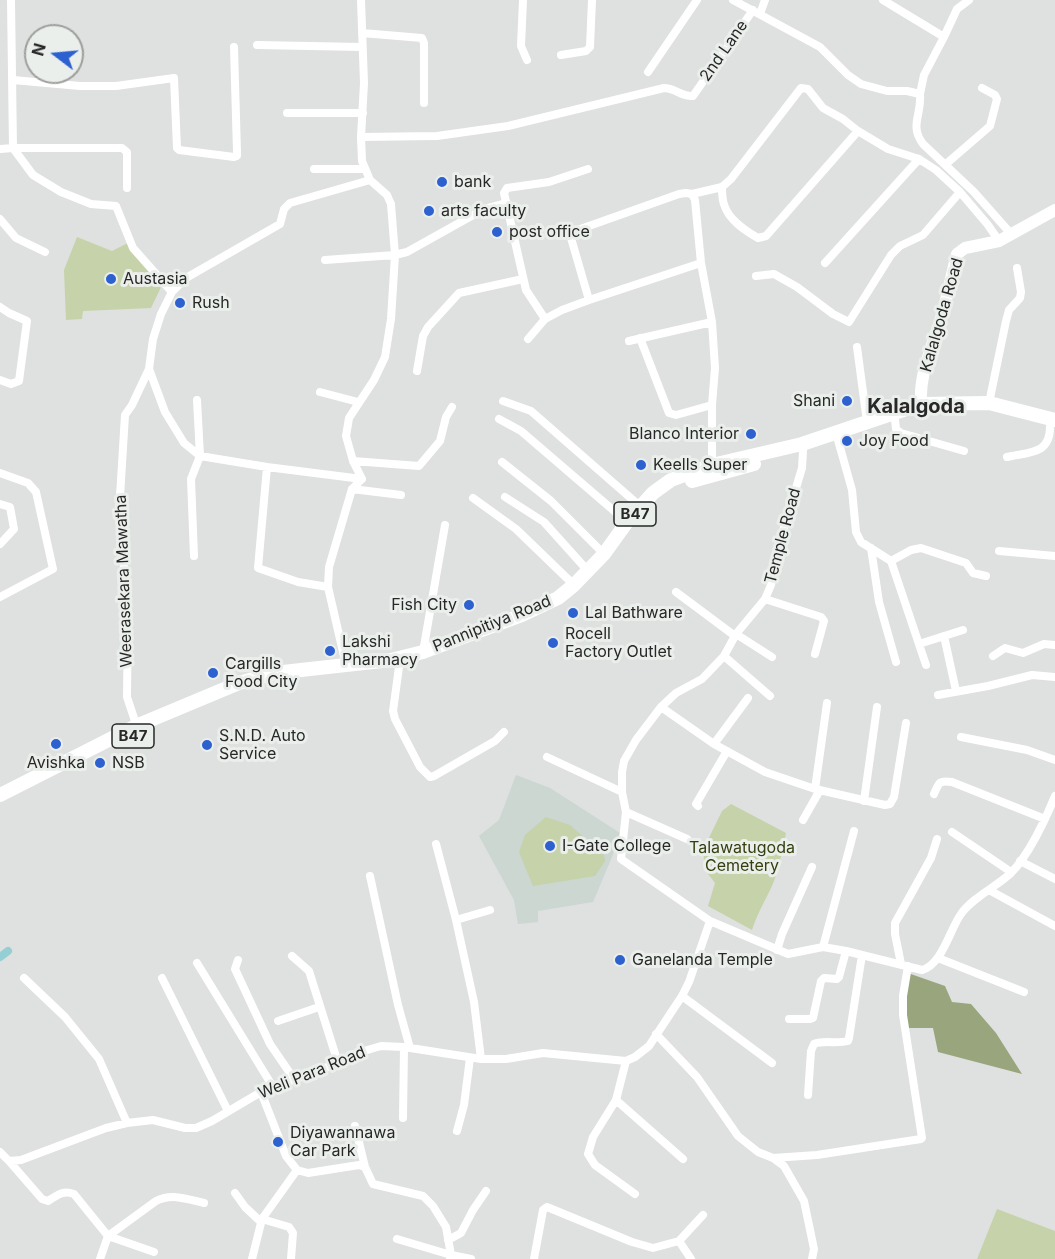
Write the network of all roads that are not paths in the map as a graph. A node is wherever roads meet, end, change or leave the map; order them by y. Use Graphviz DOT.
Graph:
graph roads {
  1 [pos="11,0"];
  2 [pos="361,0"];
  3 [pos="523,0"];
  4 [pos="592,0"];
  5 [pos="698,0"];
  6 [pos="733,0"];
  7 [pos="765,0"];
  8 [pos="884,0"];
  9 [pos="969,0"];
  10 [pos="756,12"];
  11 [pos="362,33"];
  12 [pos="944,37"];
  13 [pos="257,45"];
  14 [pos="234,47"];
  15 [pos="362,47"];
  16 [pos="561,55"];
  17 [pos="527,60"];
  18 [pos="648,72"];
  19 [pos="13,80"];
  20 [pos="982,88"];
  21 [pos="920,94"];
  22 [pos="424,103"];
  23 [pos="287,113"];
  24 [pos="363,113"];
  25 [pos="858,131"];
  26 [pos="361,137"];
  27 [pos="13,148"];
  28 [pos="0,149"];
  29 [pos="919,159"];
  30 [pos="946,164"];
  31 [pos="314,169"];
  32 [pos="365,169"];
  33 [pos="588,169"];
  34 [pos="370,180"];
  35 [pos="722,187"];
  36 [pos="127,188"];
  37 [pos="960,192"];
  38 [pos="692,194"];
  39 [pos="506,203"];
  40 [pos="1055,210"];
  41 [pos="0,219"];
  42 [pos="1012,235"];
  43 [pos="999,241"];
  44 [pos="45,252"];
  45 [pos="395,255"];
  46 [pos="325,260"];
  47 [pos="701,263"];
  48 [pos="825,263"];
  49 [pos="1017,268"];
  50 [pos="756,276"];
  51 [pos="523,279"];
  52 [pos="172,292"];
  53 [pos="589,300"];
  54 [pos="0,307"];
  55 [pos="545,319"];
  56 [pos="712,321"];
  57 [pos="640,338"];
  58 [pos="528,339"];
  59 [pos="629,340"];
  60 [pos="857,347"];
  61 [pos="148,369"];
  62 [pos="417,371"];
  63 [pos="0,380"];
  64 [pos="320,392"];
  65 [pos="197,400"];
  66 [pos="503,401"];
  67 [pos="358,402"];
  68 [pos="989,404"];
  69 [pos="712,405"];
  70 [pos="452,407"];
  71 [pos="922,408"];
  72 [pos="499,419"];
  73 [pos="895,420"];
  74 [pos="867,422"];
  75 [pos="1053,425"];
  76 [pos="837,436"];
  77 [pos="802,448"];
  78 [pos="964,450"];
  79 [pos="201,456"];
  80 [pos="1007,457"];
  81 [pos="353,461"];
  82 [pos="502,462"];
  83 [pos="712,465"];
  84 [pos="267,467"];
  85 [pos="0,473"];
  86 [pos="362,479"];
  87 [pos="352,489"];
  88 [pos="401,495"];
  89 [pos="505,496"];
  90 [pos="473,498"];
  91 [pos="0,504"];
  92 [pos="641,507"];
  93 [pos="627,522"];
  94 [pos="445,525"];
  95 [pos="0,544"];
  96 [pos="871,548"];
  97 [pos="999,551"];
  98 [pos="604,554"];
  99 [pos="194,556"];
  100 [pos="1055,556"];
  101 [pos="891,561"];
  102 [pos="588,571"];
  103 [pos="986,576"];
  104 [pos="574,585"];
  105 [pos="328,587"];
  106 [pos="676,592"];
  107 [pos="0,597"];
  108 [pos="765,599"];
  109 [pos="963,630"];
  110 [pos="736,635"];
  111 [pos="944,636"];
  112 [pos="919,644"];
  113 [pos="1055,645"];
  114 [pos="423,652"];
  115 [pos="815,654"];
  116 [pos="724,656"];
  117 [pos="993,656"];
  118 [pos="772,657"];
  119 [pos="896,662"];
  120 [pos="346,665"];
  121 [pos="926,665"];
  122 [pos="399,667"];
  123 [pos="1055,677"];
  124 [pos="956,691"];
  125 [pos="938,695"];
  126 [pos="770,696"];
  127 [pos="748,698"];
  128 [pos="827,703"];
  129 [pos="661,707"];
  130 [pos="877,707"];
  131 [pos="906,723"];
  132 [pos="137,730"];
  133 [pos="504,732"];
  134 [pos="962,736"];
  135 [pos="714,744"];
  136 [pos="727,751"];
  137 [pos="547,758"];
  138 [pos="1055,760"];
  139 [pos="818,790"];
  140 [pos="622,792"];
  141 [pos="934,794"];
  142 [pos="0,795"];
  143 [pos="1055,796"];
  144 [pos="864,801"];
  145 [pos="0,803"];
  146 [pos="698,806"];
  147 [pos="626,812"];
  148 [pos="803,819"];
  149 [pos="1045,819"];
  150 [pos="854,831"];
  151 [pos="952,832"];
  152 [pos="687,839"];
  153 [pos="937,839"];
  154 [pos="436,844"];
  155 [pos="1020,861"];
  156 [pos="812,867"];
  157 [pos="1011,872"];
  158 [pos="370,876"];
  159 [pos="1055,879"];
  160 [pos="989,890"];
  161 [pos="490,910"];
  162 [pos="456,920"];
  163 [pos="710,921"];
  164 [pos="1055,926"];
  165 [pos="823,947"];
  166 [pos="777,950"];
  167 [pos="846,951"];
  168 [pos="862,955"];
  169 [pos="292,956"];
  170 [pos="938,958"];
  171 [pos="237,960"];
  172 [pos="197,963"];
  173 [pos="905,965"];
  174 [pos="24,978"];
  175 [pos="162,978"];
  176 [pos="1024,992"];
  177 [pos="682,996"];
  178 [pos="319,1007"];
  179 [pos="789,1018"];
  180 [pos="278,1022"];
  181 [pos="656,1034"];
  182 [pos="407,1047"];
  183 [pos="470,1058"];
  184 [pos="481,1059"];
  185 [pos="626,1061"];
  186 [pos="338,1063"];
  187 [pos="772,1063"];
  188 [pos="294,1079"];
  189 [pos="273,1088"];
  190 [pos="261,1092"];
  191 [pos="808,1095"];
  192 [pos="616,1100"];
  193 [pos="228,1111"];
  194 [pos="404,1118"];
  195 [pos="127,1123"];
  196 [pos="355,1126"];
  197 [pos="457,1131"];
  198 [pos="0,1152"];
  199 [pos="773,1158"];
  200 [pos="683,1159"];
  201 [pos="9,1161"];
  202 [pos="365,1167"];
  203 [pos="297,1170"];
  204 [pos="486,1191"];
  205 [pos="235,1193"];
  206 [pos="635,1194"];
  207 [pos="204,1203"];
  208 [pos="703,1215"];
  209 [pos="261,1221"];
  210 [pos="108,1236"];
  211 [pos="396,1239"];
  212 [pos="448,1240"];
  213 [pos="679,1241"];
  214 [pos="153,1252"];
  215 [pos="450,1257"];
  216 [pos="100,1259"];
  217 [pos="252,1259"];
  218 [pos="291,1259"];
  219 [pos="471,1259"];
  220 [pos="534,1259"];
  221 [pos="691,1259"];
  222 [pos="812,1259"];
  1 -- 19 [label="street"];
  2 -- 11 [label="street"];
  3 -- 17 [label="street"];
  4 -- 16 [label="street"];
  5 -- 18 [label="street"];
  6 -- 10 [label="street"];
  7 -- 10 [label="street"];
  8 -- 12 [label="street"];
  9 -- 12 [label="street"];
  10 -- 21 [label="street"];
  10 -- 26 [label="street, 2nd Lane"];
  11 -- 15 [label="street"];
  11 -- 22 [label="street"];
  12 -- 21 [label="street"];
  13 -- 15 [label="street"];
  14 -- 19 [label="street"];
  15 -- 24 [label="street"];
  19 -- 27 [label="street"];
  20 -- 30 [label="street"];
  21 -- 30 [label="street"];
  23 -- 24 [label="street"];
  24 -- 26 [label="street"];
  25 -- 29 [label="street"];
  25 -- 35 [label="street"];
  25 -- 35 [label="street"];
  26 -- 32 [label="street"];
  27 -- 28 [label="street"];
  27 -- 36 [label="street"];
  27 -- 52 [label="street"];
  29 -- 37 [label="street"];
  29 -- 48 [label="street"];
  30 -- 42 [label="street"];
  31 -- 32 [label="street"];
  32 -- 34 [label="street"];
  33 -- 39 [label="street"];
  34 -- 45 [label="street"];
  34 -- 52 [label="street, Weerasekara Mawatha"];
  35 -- 38 [label="street"];
  37 -- 43 [label="street"];
  37 -- 50 [label="street"];
  38 -- 47 [label="street"];
  38 -- 53 [label="street"];
  39 -- 45 [label="street"];
  39 -- 51 [label="street"];
  40 -- 42 [label="street, Kalalgoda Road"];
  41 -- 44 [label="street"];
  42 -- 43 [label="street, Kalalgoda Road"];
  43 -- 71 [label="street, Kalalgoda Road"];
  45 -- 46 [label="street"];
  45 -- 67 [label="street"];
  47 -- 53 [label="street"];
  47 -- 56 [label="street"];
  49 -- 68 [label="street"];
  51 -- 55 [label="street"];
  51 -- 62 [label="street"];
  52 -- 61 [label="street, Weerasekara Mawatha"];
  53 -- 55 [label="street"];
  54 -- 63 [label="street"];
  55 -- 58 [label="street"];
  56 -- 57 [label="street"];
  56 -- 69 [label="street"];
  57 -- 59 [label="street"];
  57 -- 69 [label="street"];
  60 -- 74 [label="street"];
  61 -- 79 [label="street"];
  61 -- 132 [label="street, Weerasekara Mawatha"];
  64 -- 67 [label="street"];
  65 -- 79 [label="street"];
  66 -- 92 [label="street"];
  67 -- 81 [label="street"];
  68 -- 71 [label="main road, Pannipitiya Road / B47"];
  68 -- 75 [label="main road, Pannipitiya Road / B47"];
  69 -- 83 [label="street"];
  70 -- 81 [label="street"];
  71 -- 73 [label="main road, Pannipitiya Road / B47"];
  71 -- 74 [label="main road, Pannipitiya Road / B47"];
  71 -- 75 [label="main road, Pannipitiya Road / B47"];
  72 -- 93 [label="street"];
  73 -- 76 [label="main road, Pannipitiya Road / B47"];
  73 -- 78 [label="street"];
  74 -- 76 [label="main road, Pannipitiya Road / B47"];
  75 -- 80 [label="street"];
  76 -- 77 [label="main road, Pannipitiya Road / B47"];
  76 -- 96 [label="street"];
  77 -- 83 [label="main road, Pannipitiya Road / B47"];
  77 -- 108 [label="street, Temple Road"];
  77 -- 122 [label="main road, Pannipitiya Road / B47"];
  79 -- 84 [label="street"];
  79 -- 99 [label="street"];
  81 -- 86 [label="street"];
  82 -- 98 [label="street"];
  83 -- 92 [label="main road, Pannipitiya Road / B47"];
  84 -- 86 [label="street"];
  84 -- 105 [label="street"];
  85 -- 107 [label="street"];
  86 -- 87 [label="street"];
  87 -- 88 [label="street"];
  87 -- 105 [label="street"];
  89 -- 102 [label="street"];
  90 -- 104 [label="street"];
  91 -- 95 [label="street"];
  92 -- 93 [label="main road, Pannipitiya Road / B47"];
  93 -- 98 [label="main road, Pannipitiya Road / B47"];
  94 -- 114 [label="street"];
  96 -- 101 [label="street"];
  96 -- 119 [label="street"];
  97 -- 100 [label="street"];
  98 -- 102 [label="main road, Pannipitiya Road / B47"];
  101 -- 103 [label="street"];
  101 -- 112 [label="street"];
  102 -- 104 [label="main road, Pannipitiya Road / B47"];
  104 -- 114 [label="main road, Pannipitiya Road / B47"];
  105 -- 120 [label="street"];
  106 -- 110 [label="street"];
  108 -- 110 [label="street, Temple Road"];
  108 -- 115 [label="street"];
  109 -- 111 [label="street"];
  110 -- 116 [label="street, Temple Road"];
  110 -- 118 [label="street"];
  111 -- 112 [label="street"];
  111 -- 124 [label="street"];
  112 -- 121 [label="street"];
  113 -- 117 [label="street"];
  114 -- 120 [label="main road, Pannipitiya Road / B47"];
  116 -- 126 [label="street"];
  116 -- 129 [label="street, Temple Road"];
  120 -- 132 [label="main road, Pannipitiya Road / B47"];
  122 -- 132 [label="main road, Pannipitiya Road / B47"];
  122 -- 133 [label="street"];
  123 -- 124 [label="street"];
  124 -- 125 [label="street"];
  127 -- 135 [label="street"];
  128 -- 139 [label="street"];
  129 -- 135 [label="street"];
  129 -- 140 [label="street, Temple Road"];
  130 -- 144 [label="street"];
  131 -- 144 [label="street"];
  132 -- 142 [label="main road, Pannipitiya Road / B47"];
  132 -- 145 [label="main road, Pannipitiya Road / B47"];
  134 -- 138 [label="street"];
  135 -- 136 [label="street"];
  136 -- 139 [label="street"];
  136 -- 146 [label="street"];
  137 -- 140 [label="street"];
  139 -- 144 [label="street"];
  139 -- 148 [label="street"];
  140 -- 147 [label="street, Temple Road"];
  141 -- 149 [label="street"];
  143 -- 149 [label="street"];
  147 -- 152 [label="street"];
  147 -- 163 [label="street, Temple Road"];
  149 -- 155 [label="street"];
  150 -- 165 [label="street"];
  151 -- 157 [label="street"];
  153 -- 173 [label="street"];
  154 -- 162 [label="street"];
  155 -- 157 [label="street"];
  155 -- 159 [label="street"];
  156 -- 166 [label="street"];
  157 -- 160 [label="street"];
  158 -- 182 [label="street"];
  160 -- 164 [label="street"];
  160 -- 170 [label="street"];
  161 -- 162 [label="street"];
  162 -- 184 [label="street"];
  163 -- 166 [label="street"];
  163 -- 177 [label="street"];
  165 -- 166 [label="street"];
  165 -- 167 [label="street"];
  167 -- 168 [label="street"];
  167 -- 179 [label="street"];
  168 -- 173 [label="street"];
  168 -- 191 [label="street"];
  169 -- 178 [label="street"];
  170 -- 173 [label="street"];
  170 -- 176 [label="street"];
  171 -- 188 [label="street"];
  172 -- 189 [label="street"];
  173 -- 199 [label="street"];
  174 -- 195 [label="street"];
  175 -- 193 [label="street"];
  177 -- 181 [label="street"];
  177 -- 187 [label="street"];
  178 -- 180 [label="street"];
  178 -- 186 [label="street"];
  181 -- 185 [label="street"];
  181 -- 199 [label="street"];
  182 -- 183 [label="street, Weli Para Road"];
  182 -- 186 [label="street, Weli Para Road"];
  182 -- 194 [label="street"];
  183 -- 184 [label="street, Weli Para Road"];
  183 -- 197 [label="street"];
  184 -- 185 [label="street, Weli Para Road"];
  185 -- 192 [label="street"];
  186 -- 188 [label="street, Weli Para Road"];
  188 -- 189 [label="street, Weli Para Road"];
  189 -- 190 [label="street, Weli Para Road"];
  190 -- 193 [label="street, Weli Para Road"];
  190 -- 203 [label="street"];
  192 -- 200 [label="street"];
  192 -- 206 [label="street"];
  193 -- 195 [label="street, Weli Para Road"];
  195 -- 201 [label="street, Weli Para Road"];
  196 -- 202 [label="street"];
  198 -- 201 [label="street"];
  199 -- 222 [label="street"];
  201 -- 210 [label="street"];
  202 -- 203 [label="street"];
  202 -- 212 [label="street"];
  203 -- 209 [label="street"];
  204 -- 212 [label="street"];
  205 -- 209 [label="street"];
  207 -- 210 [label="street"];
  208 -- 213 [label="street"];
  209 -- 217 [label="street"];
  209 -- 218 [label="street"];
  210 -- 214 [label="street"];
  210 -- 216 [label="street"];
  211 -- 215 [label="street"];
  212 -- 215 [label="street"];
  213 -- 220 [label="street"];
  213 -- 221 [label="street"];
  215 -- 219 [label="street"];
}
